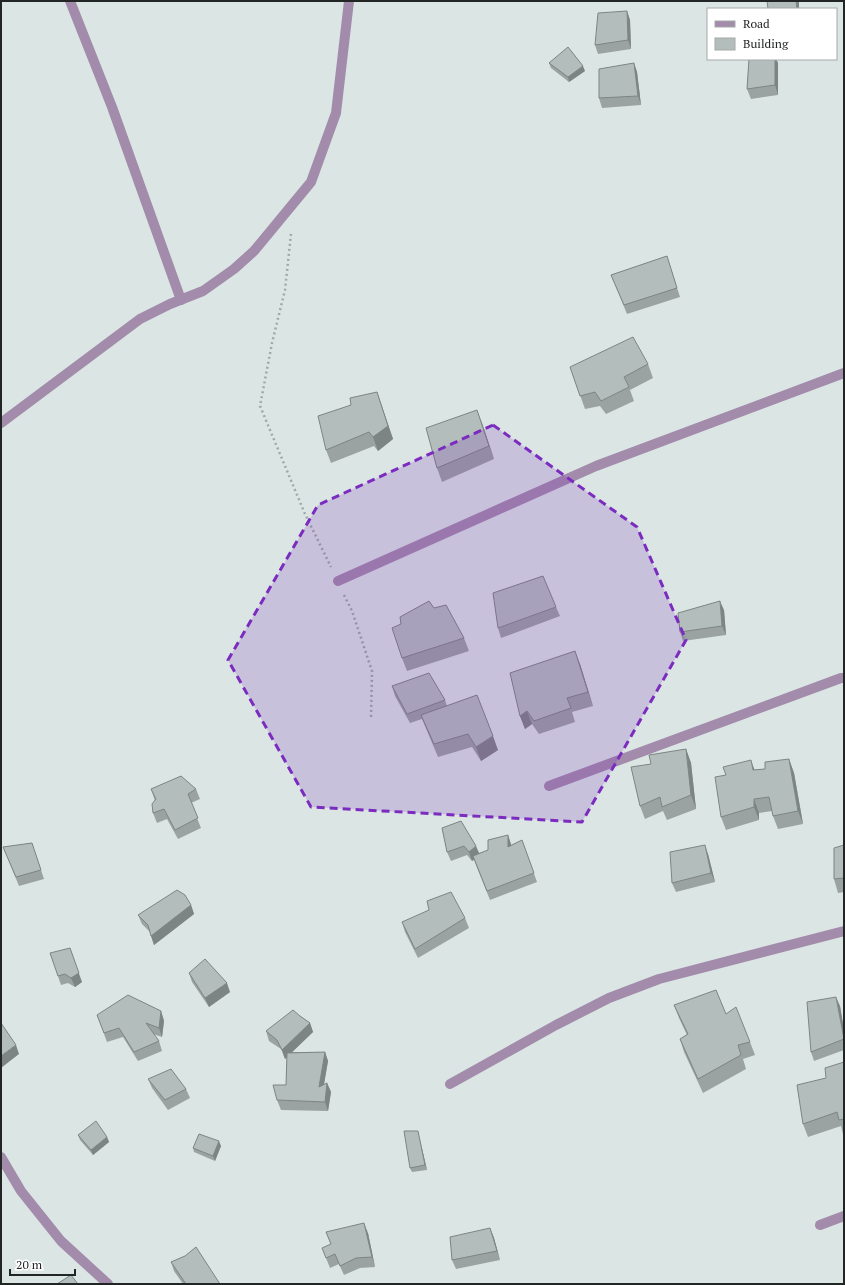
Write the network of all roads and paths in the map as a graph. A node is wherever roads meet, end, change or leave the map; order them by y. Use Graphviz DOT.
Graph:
graph roads {
  1 [pos="70,1"];
  2 [pos="348,1"];
  3 [pos="291,231"];
  4 [pos="181,300"];
  5 [pos="844,373"];
  6 [pos="1,423"];
  7 [pos="338,581"];
  8 [pos="844,678"];
  9 [pos="371,719"];
  10 [pos="549,786"];
  11 [pos="844,931"];
  12 [pos="450,1084"];
  13 [pos="1,1157"];
  14 [pos="844,1216"];
  15 [pos="820,1225"];
  16 [pos="108,1284"];
  1 -- 4 [label="street"];
  2 -- 4 [label="street"];
  3 -- 7 [label="path"];
  4 -- 6 [label="street"];
  5 -- 7 [label="street"];
  7 -- 9 [label="path"];
  8 -- 10 [label="street"];
  11 -- 12 [label="street"];
  13 -- 16 [label="street"];
  14 -- 15 [label="street"];
}
